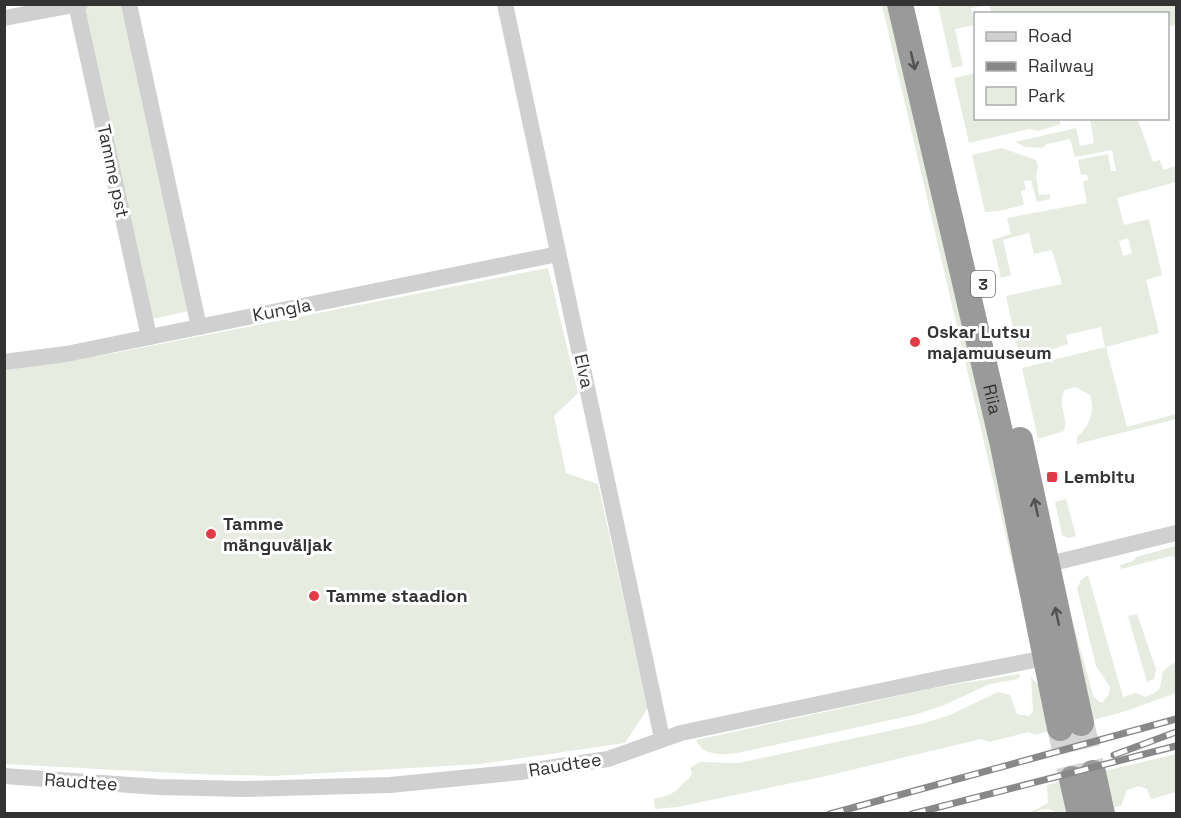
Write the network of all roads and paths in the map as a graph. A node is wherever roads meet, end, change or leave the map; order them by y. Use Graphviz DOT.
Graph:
graph roads {
  1 [pos="129,4"];
  2 [pos="505,4"];
  3 [pos="900,4"];
  4 [pos="918,4"];
  5 [pos="77,5"];
  6 [pos="4,18"];
  7 [pos="558,254"];
  8 [pos="199,327"];
  9 [pos="149,337"];
  10 [pos="4,362"];
  11 [pos="1176,533"];
  12 [pos="1038,567"];
  13 [pos="1046,660"];
  14 [pos="662,738"];
  15 [pos="4,776"];
  16 [pos="1080,789"];
  17 [pos="1090,813"];
  18 [pos="1102,813"];
  1 -- 8 [label="street"];
  2 -- 7 [label="street, Elva"];
  3 -- 12 [label="highway, Riia / 3, one-way"];
  12 -- 4 [label="highway, Riia / 3, one-way"];
  5 -- 6 [label="street"];
  5 -- 9 [label="street, Tamme pst"];
  7 -- 8 [label="street, Kungla"];
  7 -- 14 [label="street, Elva"];
  8 -- 9 [label="street, Kungla"];
  9 -- 10 [label="street, Kungla"];
  11 -- 12 [label="street"];
  12 -- 13 [label="highway, Riia / 3"];
  13 -- 12 [label="highway, Riia / 3, one-way"];
  13 -- 14 [label="street, Raudtee"];
  14 -- 15 [label="street, Raudtee"];
  16 -- 17 [label="street"];
  16 -- 18 [label="highway"];
}
